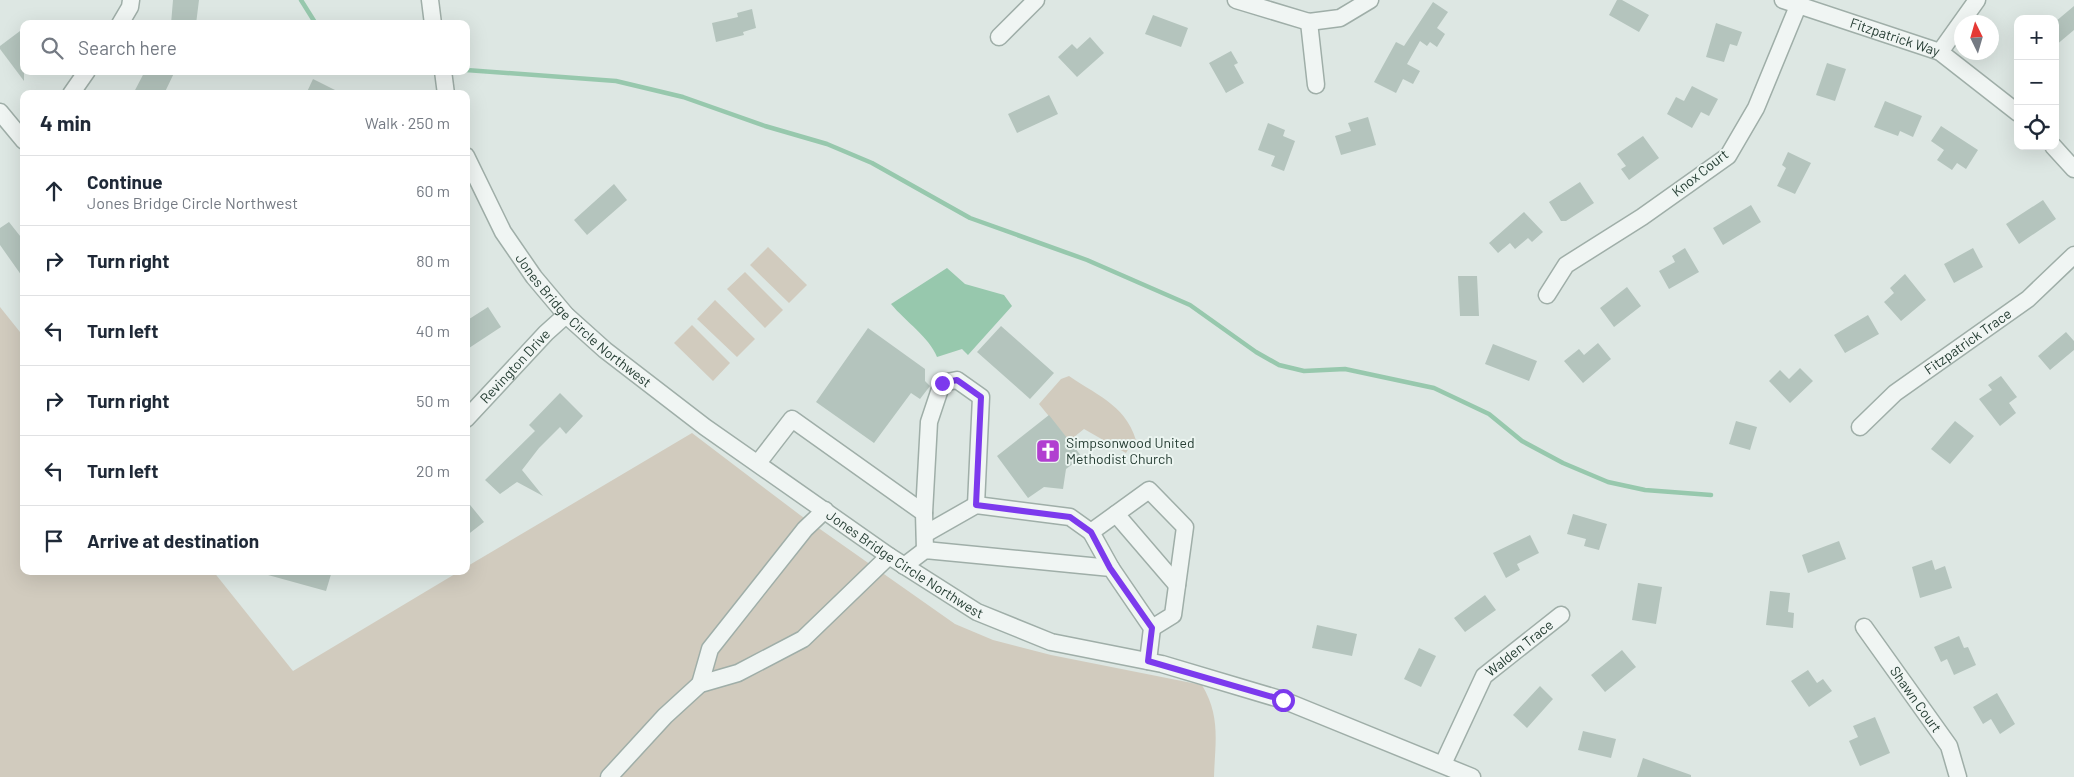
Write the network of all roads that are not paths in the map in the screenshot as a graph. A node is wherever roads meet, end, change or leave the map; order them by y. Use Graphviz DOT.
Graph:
graph roads {
  1 [pos="131,0"];
  2 [pos="430,0"];
  3 [pos="1036,0"];
  4 [pos="1236,0"];
  5 [pos="1370,0"];
  6 [pos="1977,0"];
  7 [pos="1790,3"];
  8 [pos="122,20"];
  9 [pos="432,20"];
  10 [pos="1309,22"];
  11 [pos="999,37"];
  12 [pos="1940,52"];
  13 [pos="84,75"];
  14 [pos="443,75"];
  15 [pos="1316,85"];
  16 [pos="73,90"];
  17 [pos="445,90"];
  18 [pos="2014,110"];
  19 [pos="0,112"];
  20 [pos="20,135"];
  21 [pos="2057,150"];
  22 [pos="470,164"];
  23 [pos="2074,169"];
  24 [pos="2074,255"];
  25 [pos="1546,295"];
  26 [pos="566,315"];
  27 [pos="470,415"];
  28 [pos="1860,427"];
  29 [pos="758,463"];
  30 [pos="976,505"];
  31 [pos="825,510"];
  32 [pos="924,513"];
  33 [pos="1116,514"];
  34 [pos="1091,532"];
  35 [pos="925,542"];
  36 [pos="889,556"];
  37 [pos="904,566"];
  38 [pos="1110,568"];
  39 [pos="1177,585"];
  40 [pos="1561,615"];
  41 [pos="1864,627"];
  42 [pos="1152,628"];
  43 [pos="1148,661"];
  44 [pos="700,684"];
  45 [pos="1443,764"];
  46 [pos="609,777"];
  47 [pos="1472,777"];
  48 [pos="1958,777"];
  1 -- 8 [label="street"];
  2 -- 9 [label="street"];
  3 -- 11 [label="street"];
  4 -- 10 [label="street"];
  5 -- 10 [label="street"];
  6 -- 12 [label="street"];
  7 -- 12 [label="street, Fitzpatrick Way"];
  7 -- 25 [label="street, Knox Court"];
  10 -- 15 [label="street"];
  12 -- 18 [label="street, Fitzpatrick Way"];
  13 -- 16 [label="street"];
  14 -- 17 [label="street"];
  19 -- 20 [label="street"];
  21 -- 23 [label="street"];
  22 -- 26 [label="street, Jones Bridge Circle Northwest"];
  24 -- 28 [label="street, Fitzpatrick Trace"];
  26 -- 27 [label="street, Revington Drive"];
  26 -- 29 [label="street, Jones Bridge Circle Northwest"];
  29 -- 31 [label="street, Jones Bridge Circle Northwest"];
  29 -- 32 [label="street"];
  30 -- 32 [label="street"];
  30 -- 34 [label="street"];
  30 -- 35 [label="street"];
  31 -- 36 [label="street, Jones Bridge Circle Northwest"];
  31 -- 44 [label="street"];
  32 -- 35 [label="street"];
  33 -- 34 [label="street"];
  33 -- 39 [label="street"];
  33 -- 39 [label="street"];
  34 -- 38 [label="street"];
  35 -- 37 [label="street"];
  35 -- 38 [label="street"];
  36 -- 37 [label="street, Jones Bridge Circle Northwest"];
  36 -- 44 [label="street"];
  37 -- 43 [label="street, Jones Bridge Circle Northwest"];
  38 -- 42 [label="street"];
  39 -- 42 [label="street"];
  40 -- 45 [label="street, Walden Trace"];
  41 -- 48 [label="street, Shawn Court"];
  42 -- 43 [label="street"];
  43 -- 45 [label="street, Jones Bridge Circle Northwest"];
  44 -- 46 [label="street"];
  45 -- 47 [label="street, Jones Bridge Circle Northwest"];
}
